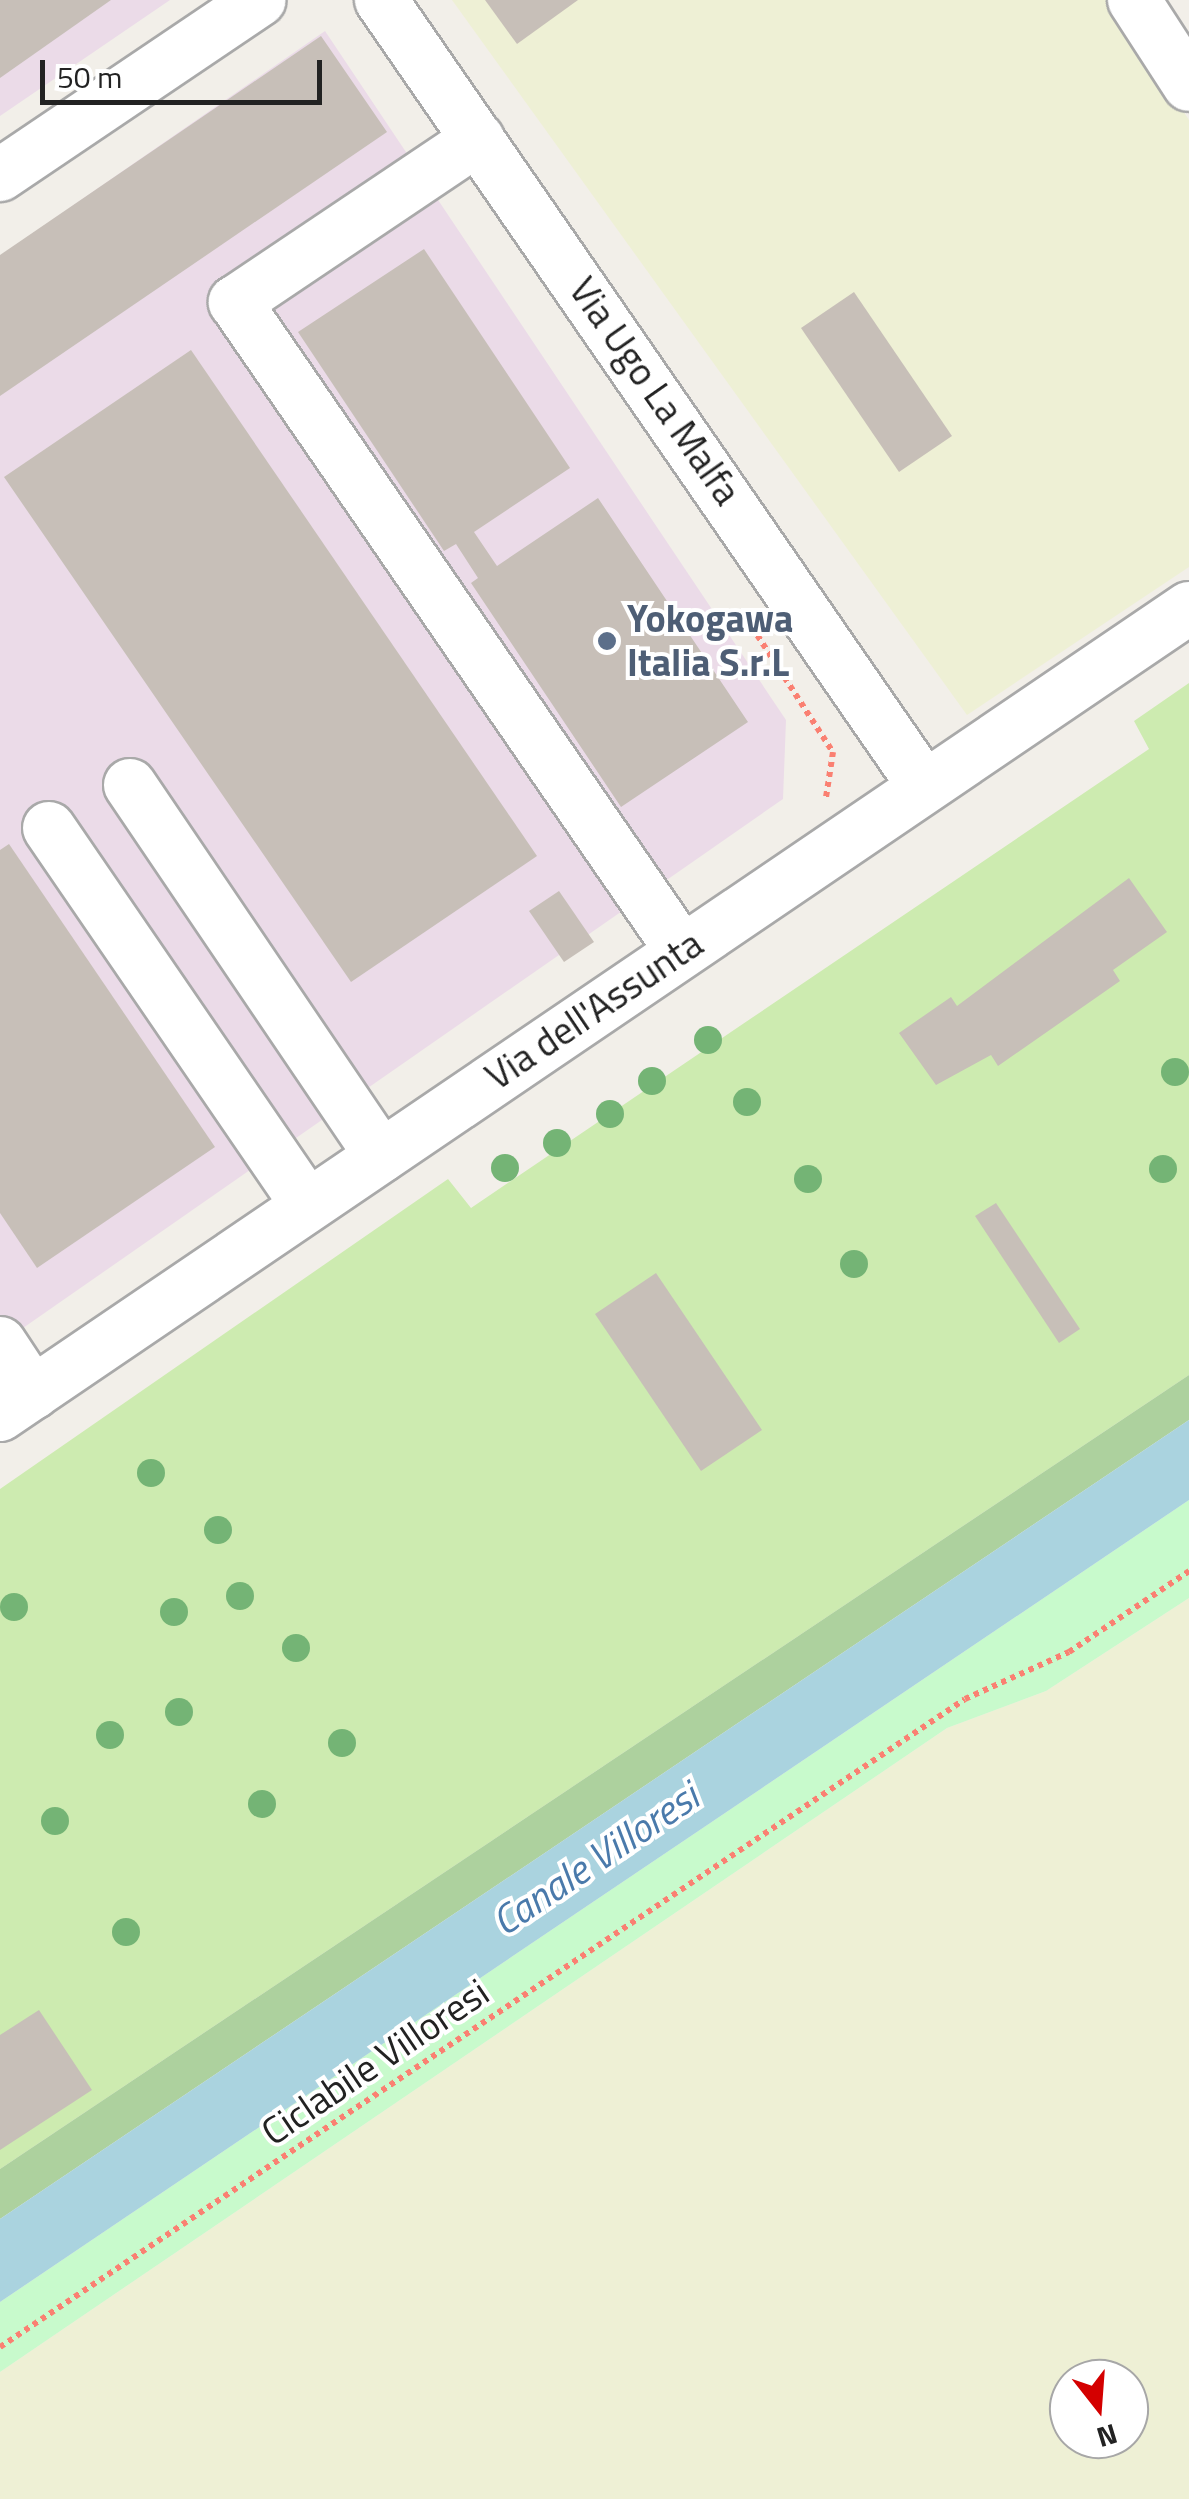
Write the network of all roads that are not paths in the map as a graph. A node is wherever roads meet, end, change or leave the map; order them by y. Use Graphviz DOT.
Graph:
graph roads {
  1 [pos="259,0"];
  2 [pos="381,0"];
  3 [pos="1134,0"];
  4 [pos="1189,84"];
  5 [pos="478,139"];
  6 [pos="0,175"];
  7 [pos="1189,608"];
  8 [pos="130,785"];
  9 [pos="924,786"];
  10 [pos="49,828"];
  11 [pos="681,950"];
  12 [pos="381,1156"];
  13 [pos="307,1205"];
  14 [pos="0,1343"];
  15 [pos="16,1404"];
  1 -- 6 [label="street"];
  2 -- 5 [label="street, Via Ugo La Malfa"];
  3 -- 4 [label="street"];
  5 -- 9 [label="street, Via Ugo La Malfa"];
  5 -- 11 [label="street"];
  7 -- 9 [label="street, Via dell'Assunta"];
  8 -- 12 [label="street"];
  9 -- 11 [label="street, Via dell'Assunta"];
  10 -- 13 [label="street"];
  11 -- 12 [label="street, Via dell'Assunta"];
  12 -- 13 [label="street, Via dell'Assunta"];
  13 -- 15 [label="street, Via dell'Assunta"];
  14 -- 15 [label="street"];
}
